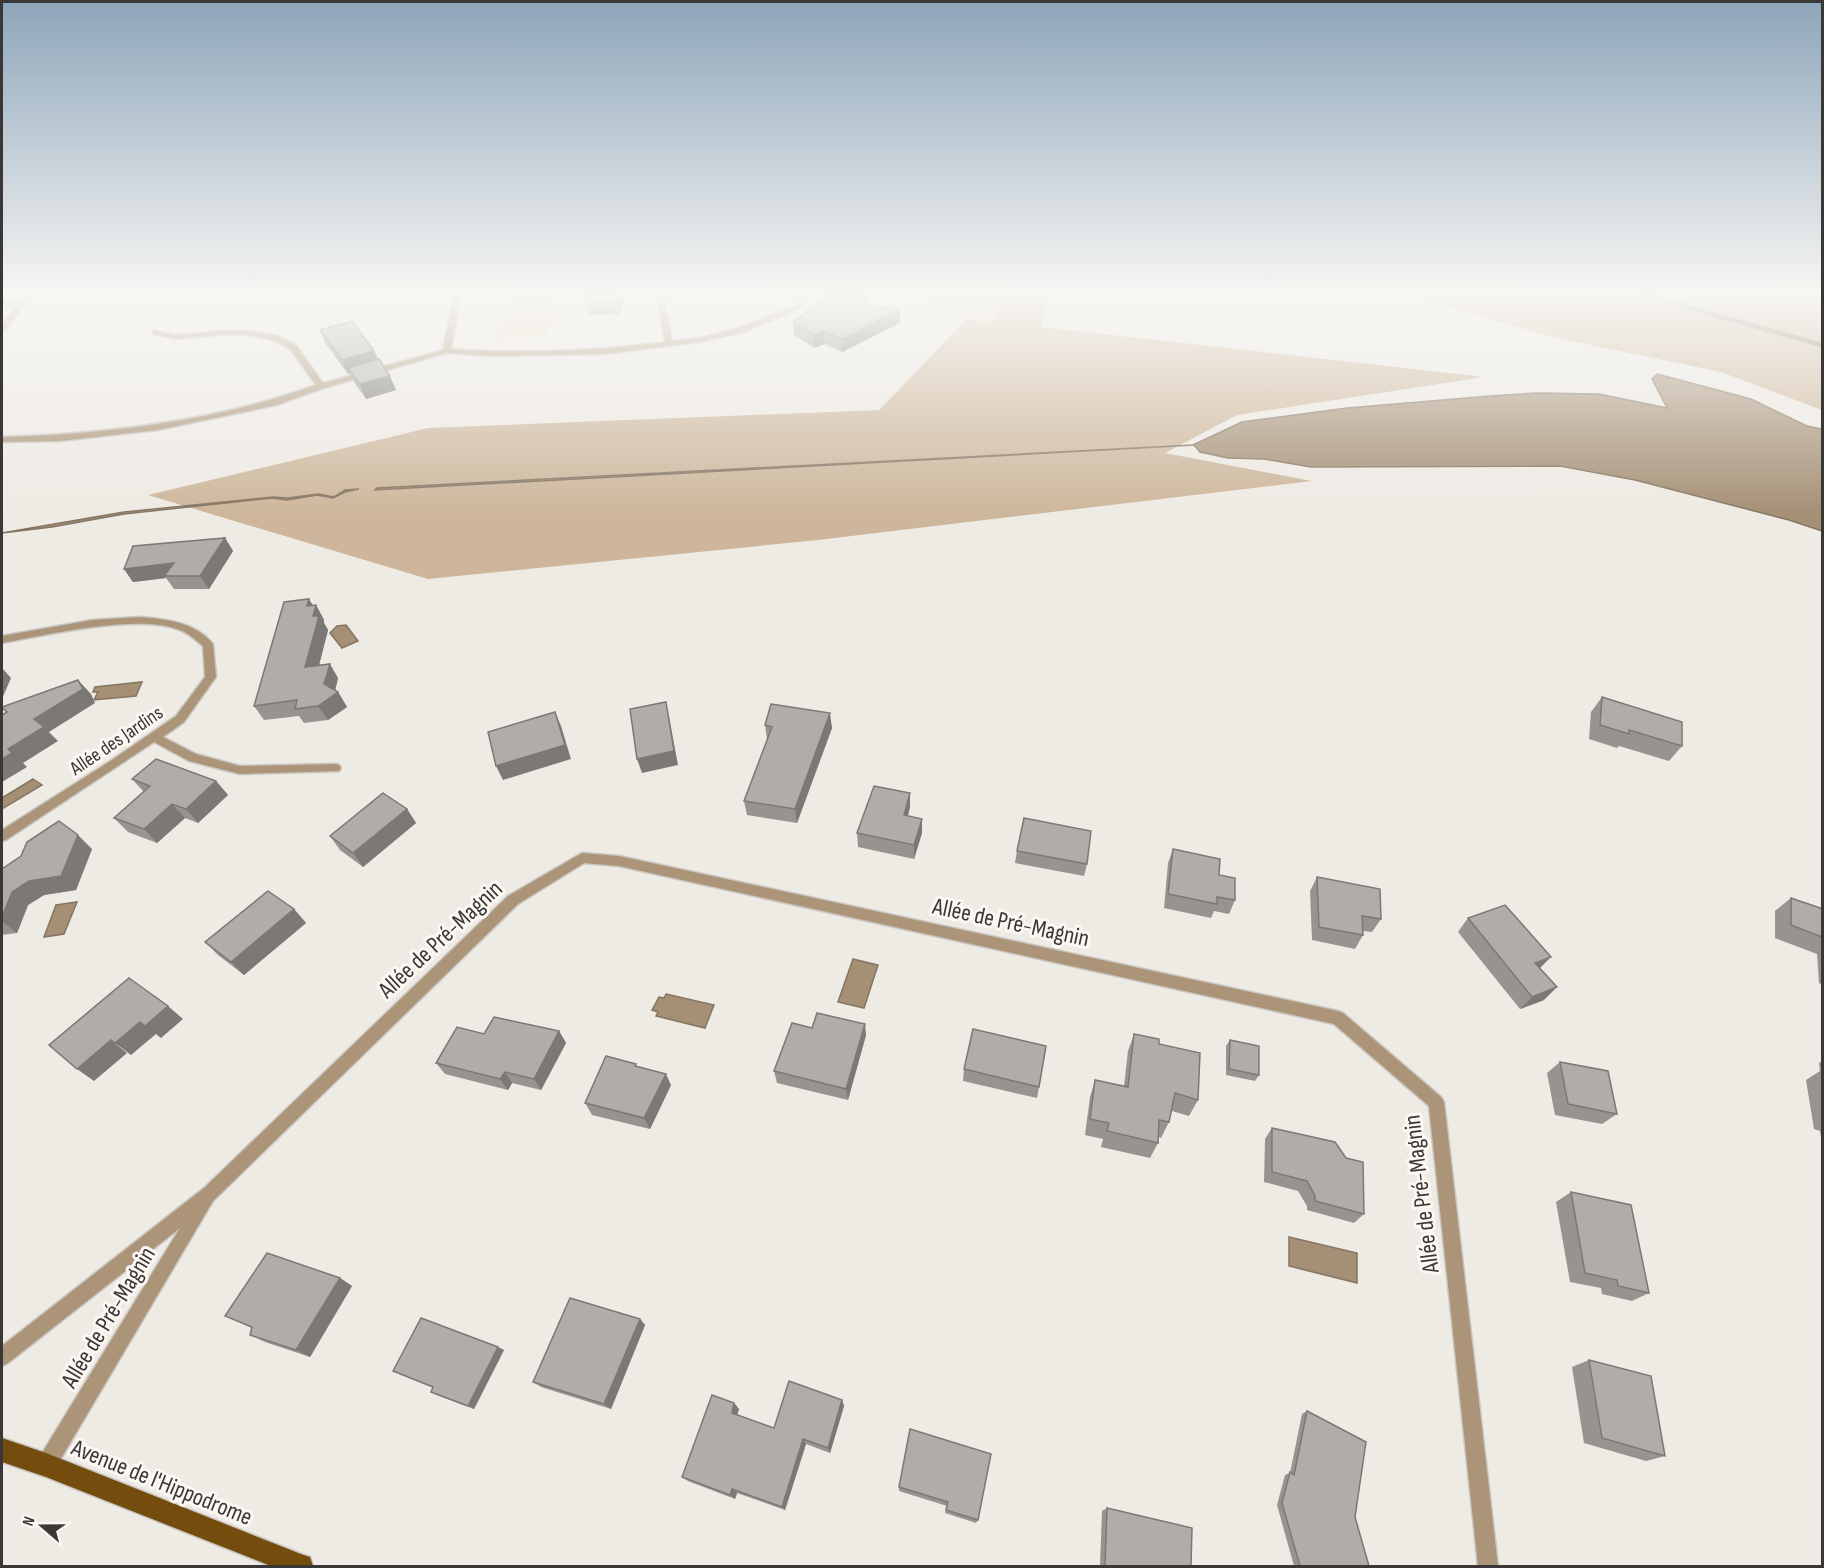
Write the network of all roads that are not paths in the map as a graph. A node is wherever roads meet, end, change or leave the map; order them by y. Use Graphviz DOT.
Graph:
graph roads {
  1 [pos="309,369"];
  2 [pos="382,369"];
  3 [pos="321,386"];
  4 [pos="2,440"];
  5 [pos="2,639"];
  6 [pos="154,737"];
  7 [pos="335,768"];
  8 [pos="2,836"];
  9 [pos="210,1194"];
  10 [pos="2,1357"];
  11 [pos="2,1450"];
  12 [pos="46,1465"];
  13 [pos="301,1566"];
  14 [pos="1488,1566"];
  1 -- 3 [label="street"];
  2 -- 3 [label="street"];
  3 -- 4 [label="street"];
  5 -- 6 [label="street, Allée des Jardins"];
  6 -- 7 [label="street"];
  6 -- 8 [label="street, Allée des Jardins"];
  9 -- 10 [label="street, Allée de Pré-Magnin"];
  9 -- 12 [label="street, Allée de Pré-Magnin"];
  9 -- 14 [label="street, Allée de Pré-Magnin"];
  11 -- 12 [label="main road, Avenue de l'Hippodrome"];
  12 -- 13 [label="main road, Avenue de l'Hippodrome"];
}
